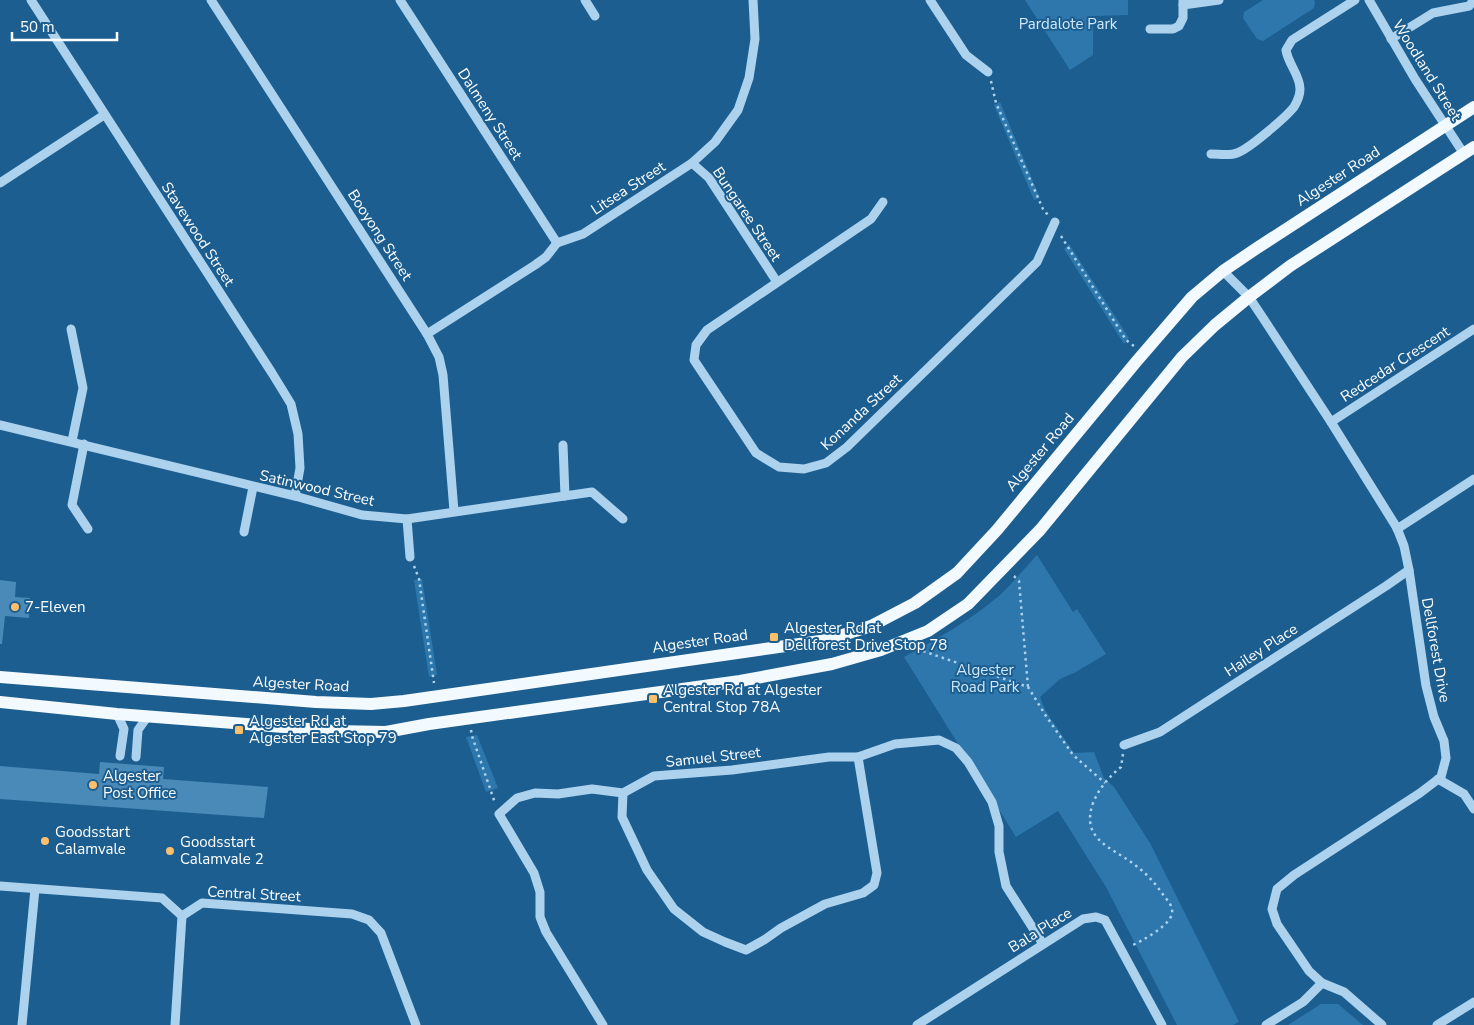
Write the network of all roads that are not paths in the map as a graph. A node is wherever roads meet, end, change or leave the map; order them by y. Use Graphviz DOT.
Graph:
graph roads {
  1 [pos="31,0"];
  2 [pos="211,0"];
  3 [pos="400,0"];
  4 [pos="585,0"];
  5 [pos="753,0"];
  6 [pos="930,0"];
  7 [pos="1220,0"];
  8 [pos="1355,0"];
  9 [pos="1369,0"];
  10 [pos="1474,0"];
  11 [pos="1183,2"];
  12 [pos="595,16"];
  13 [pos="1150,29"];
  14 [pos="1391,39"];
  15 [pos="988,72"];
  16 [pos="1474,107"];
  17 [pos="104,115"];
  18 [pos="1446,125"];
  19 [pos="1469,150"];
  20 [pos="1211,154"];
  21 [pos="692,163"];
  22 [pos="0,183"];
  23 [pos="883,202"];
  24 [pos="1055,222"];
  25 [pos="557,243"];
  26 [pos="1223,271"];
  27 [pos="776,282"];
  28 [pos="1249,297"];
  29 [pos="70,329"];
  30 [pos="1474,329"];
  31 [pos="427,334"];
  32 [pos="1331,422"];
  33 [pos="0,425"];
  34 [pos="72,441"];
  35 [pos="84,444"];
  36 [pos="563,445"];
  37 [pos="1474,479"];
  38 [pos="253,486"];
  39 [pos="295,496"];
  40 [pos="565,496"];
  41 [pos="454,511"];
  42 [pos="407,519"];
  43 [pos="623,519"];
  44 [pos="88,528"];
  45 [pos="1397,529"];
  46 [pos="244,532"];
  47 [pos="410,558"];
  48 [pos="1409,570"];
  49 [pos="0,676"];
  50 [pos="0,702"];
  51 [pos="117,714"];
  52 [pos="148,716"];
  53 [pos="1124,745"];
  54 [pos="120,756"];
  55 [pos="136,757"];
  56 [pos="858,757"];
  57 [pos="1438,779"];
  58 [pos="623,793"];
  59 [pos="1474,809"];
  60 [pos="0,886"];
  61 [pos="35,889"];
  62 [pos="182,916"];
  63 [pos="1043,944"];
  64 [pos="1322,983"];
  65 [pos="1474,1002"];
  66 [pos="22,1025"];
  67 [pos="174,1025"];
  68 [pos="416,1025"];
  69 [pos="603,1025"];
  70 [pos="917,1025"];
  71 [pos="1162,1025"];
  72 [pos="1266,1025"];
  73 [pos="1382,1025"];
  74 [pos="1437,1025"];
  1 -- 17 [label="street, Stavewood Street"];
  2 -- 31 [label="street, Booyong Street"];
  3 -- 25 [label="street, Dalmeny Street"];
  4 -- 12 [label="street"];
  5 -- 21 [label="street, Litsea Street"];
  6 -- 15 [label="street"];
  7 -- 11 [label="street"];
  8 -- 20 [label="street"];
  9 -- 14 [label="street, Woodland Street"];
  10 -- 14 [label="street"];
  11 -- 13 [label="street"];
  14 -- 18 [label="street, Woodland Street"];
  16 -- 18 [label="main road, Algester Road"];
  17 -- 22 [label="street"];
  17 -- 39 [label="street, Stavewood Street"];
  18 -- 19 [label="street, Woodland Street"];
  18 -- 26 [label="main road, Algester Road"];
  19 -- 28 [label="main road"];
  21 -- 25 [label="street, Litsea Street"];
  21 -- 27 [label="street, Bungaree Street"];
  23 -- 27 [label="street, Konanda Street"];
  24 -- 27 [label="street, Konanda Street"];
  25 -- 31 [label="street, Litsea Street"];
  26 -- 28 [label="street, Dellforest Drive"];
  26 -- 49 [label="main road, Algester Road"];
  28 -- 32 [label="street, Dellforest Drive"];
  28 -- 52 [label="main road"];
  29 -- 34 [label="street"];
  30 -- 32 [label="street, Redcedar Crescent"];
  31 -- 41 [label="street, Booyong Street"];
  32 -- 45 [label="street, Dellforest Drive"];
  33 -- 34 [label="street, Satinwood Street"];
  34 -- 35 [label="street, Satinwood Street"];
  35 -- 38 [label="street, Satinwood Street"];
  35 -- 44 [label="street"];
  36 -- 40 [label="street"];
  37 -- 45 [label="street"];
  38 -- 39 [label="street, Satinwood Street"];
  38 -- 46 [label="street"];
  39 -- 42 [label="street, Satinwood Street"];
  40 -- 41 [label="street, Satinwood Street"];
  40 -- 43 [label="street, Satinwood Street"];
  41 -- 42 [label="street, Satinwood Street"];
  42 -- 47 [label="street"];
  45 -- 48 [label="street, Dellforest Drive"];
  48 -- 53 [label="street, Hailey Place"];
  48 -- 57 [label="street, Dellforest Drive"];
  50 -- 51 [label="main road"];
  51 -- 52 [label="main road"];
  51 -- 54 [label="street"];
  52 -- 55 [label="street"];
  56 -- 58 [label="street, Samuel Street"];
  56 -- 58 [label="street"];
  56 -- 63 [label="street, Samuel Street"];
  57 -- 59 [label="street"];
  57 -- 64 [label="street"];
  58 -- 69 [label="street"];
  60 -- 61 [label="street"];
  61 -- 62 [label="street"];
  61 -- 66 [label="street"];
  62 -- 67 [label="street"];
  62 -- 68 [label="street, Central Street"];
  63 -- 70 [label="street, Bala Place"];
  63 -- 71 [label="street, Bala Place"];
  64 -- 72 [label="street"];
  64 -- 73 [label="street"];
  65 -- 74 [label="street"];
}
